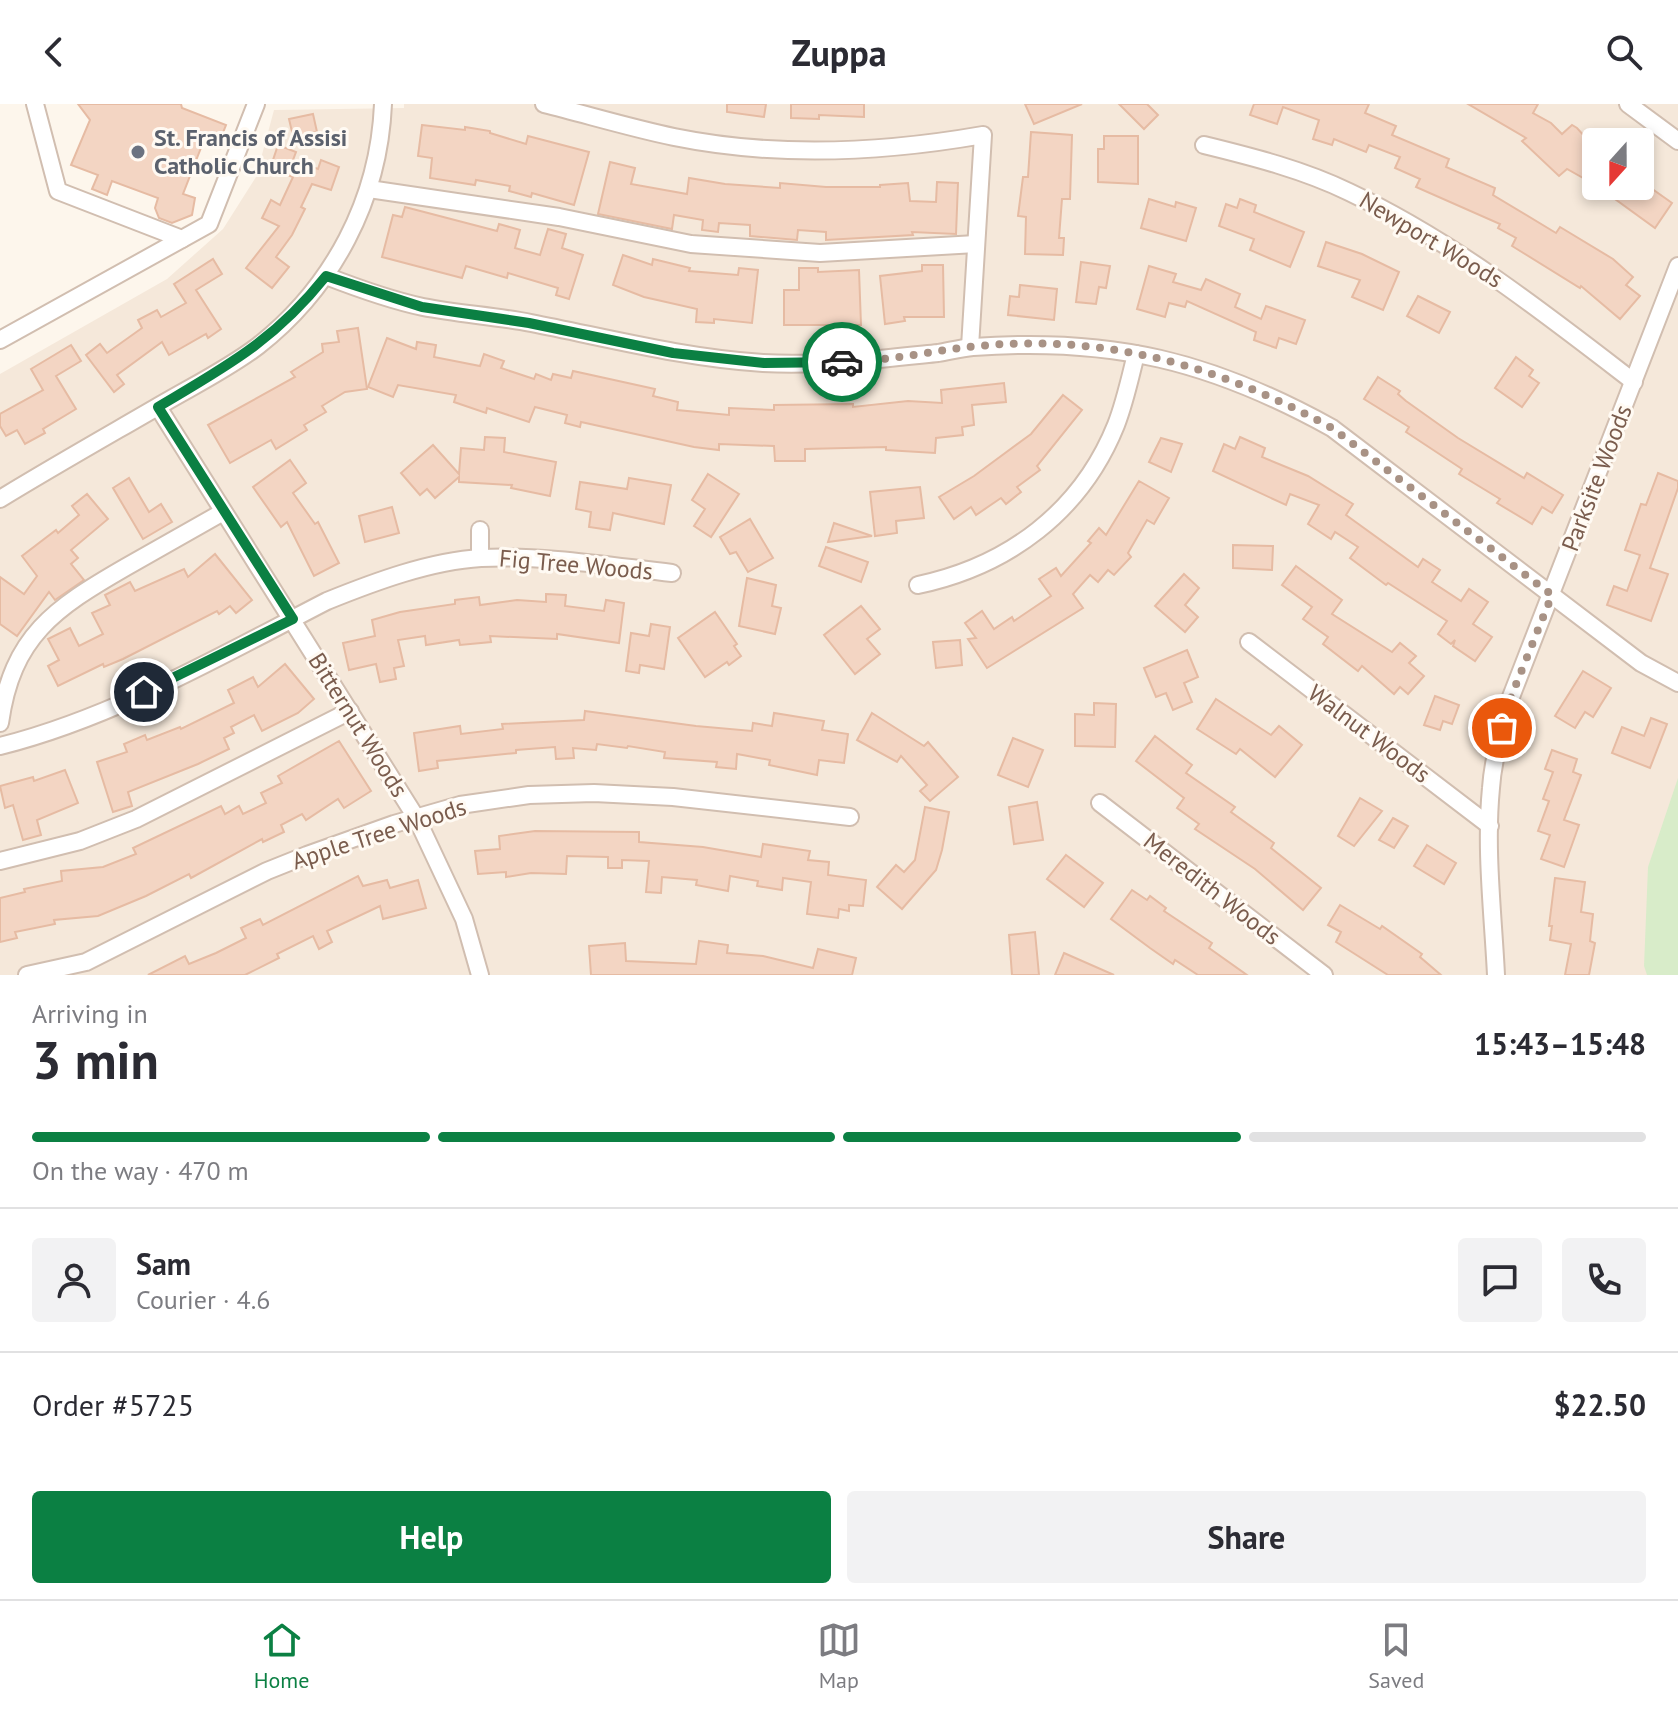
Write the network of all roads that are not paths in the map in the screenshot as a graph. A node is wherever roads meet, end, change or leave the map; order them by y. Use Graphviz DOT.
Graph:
graph roads {
  1 [pos="35,104"];
  2 [pos="256,104"];
  3 [pos="383,104"];
  4 [pos="544,104"];
  5 [pos="1628,104"];
  6 [pos="1678,141"];
  7 [pos="1204,145"];
  8 [pos="369,189"];
  9 [pos="182,239"];
  10 [pos="976,244"];
  11 [pos="1678,266"];
  12 [pos="326,276"];
  13 [pos="0,340"];
  14 [pos="970,347"];
  15 [pos="1136,354"];
  16 [pos="1634,382"];
  17 [pos="158,407"];
  18 [pos="0,499"];
  19 [pos="223,512"];
  20 [pos="480,530"];
  21 [pos="480,558"];
  22 [pos="672,573"];
  23 [pos="918,585"];
  24 [pos="1552,595"];
  25 [pos="293,619"];
  26 [pos="1249,642"];
  27 [pos="1678,683"];
  28 [pos="350,711"];
  29 [pos="0,723"];
  30 [pos="0,746"];
  31 [pos="1100,803"];
  32 [pos="850,817"];
  33 [pos="417,819"];
  34 [pos="1490,826"];
  35 [pos="0,861"];
  36 [pos="27,975"];
  37 [pos="480,975"];
  38 [pos="1324,975"];
  39 [pos="1496,975"];
  1 -- 9 [label="street"];
  2 -- 9 [label="street"];
  3 -- 8 [label="street"];
  4 -- 10 [label="street"];
  5 -- 6 [label="street"];
  7 -- 16 [label="street, Newport Woods"];
  8 -- 10 [label="street"];
  8 -- 12 [label="street"];
  9 -- 13 [label="street"];
  10 -- 14 [label="street"];
  11 -- 16 [label="street, Parksite Woods"];
  12 -- 14 [label="street"];
  12 -- 17 [label="street"];
  14 -- 15 [label="street"];
  15 -- 23 [label="street"];
  15 -- 24 [label="street"];
  16 -- 24 [label="street, Parksite Woods"];
  17 -- 18 [label="street"];
  17 -- 19 [label="street, Bitternut Woods"];
  19 -- 25 [label="street, Bitternut Woods"];
  19 -- 29 [label="street"];
  20 -- 21 [label="street, Fig Tree Woods"];
  21 -- 22 [label="street, Fig Tree Woods"];
  21 -- 25 [label="street, Fig Tree Woods"];
  24 -- 27 [label="street"];
  24 -- 34 [label="street, Parksite Woods"];
  25 -- 28 [label="street, Bitternut Woods"];
  25 -- 30 [label="street, Fig Tree Woods"];
  26 -- 34 [label="street, Walnut Woods"];
  28 -- 33 [label="street, Bitternut Woods"];
  28 -- 35 [label="street"];
  31 -- 38 [label="street, Meredith Woods"];
  32 -- 33 [label="street, Apple Tree Woods"];
  33 -- 36 [label="street, Apple Tree Woods"];
  33 -- 37 [label="street, Bitternut Woods"];
  34 -- 39 [label="street, Parksite Woods"];
}
